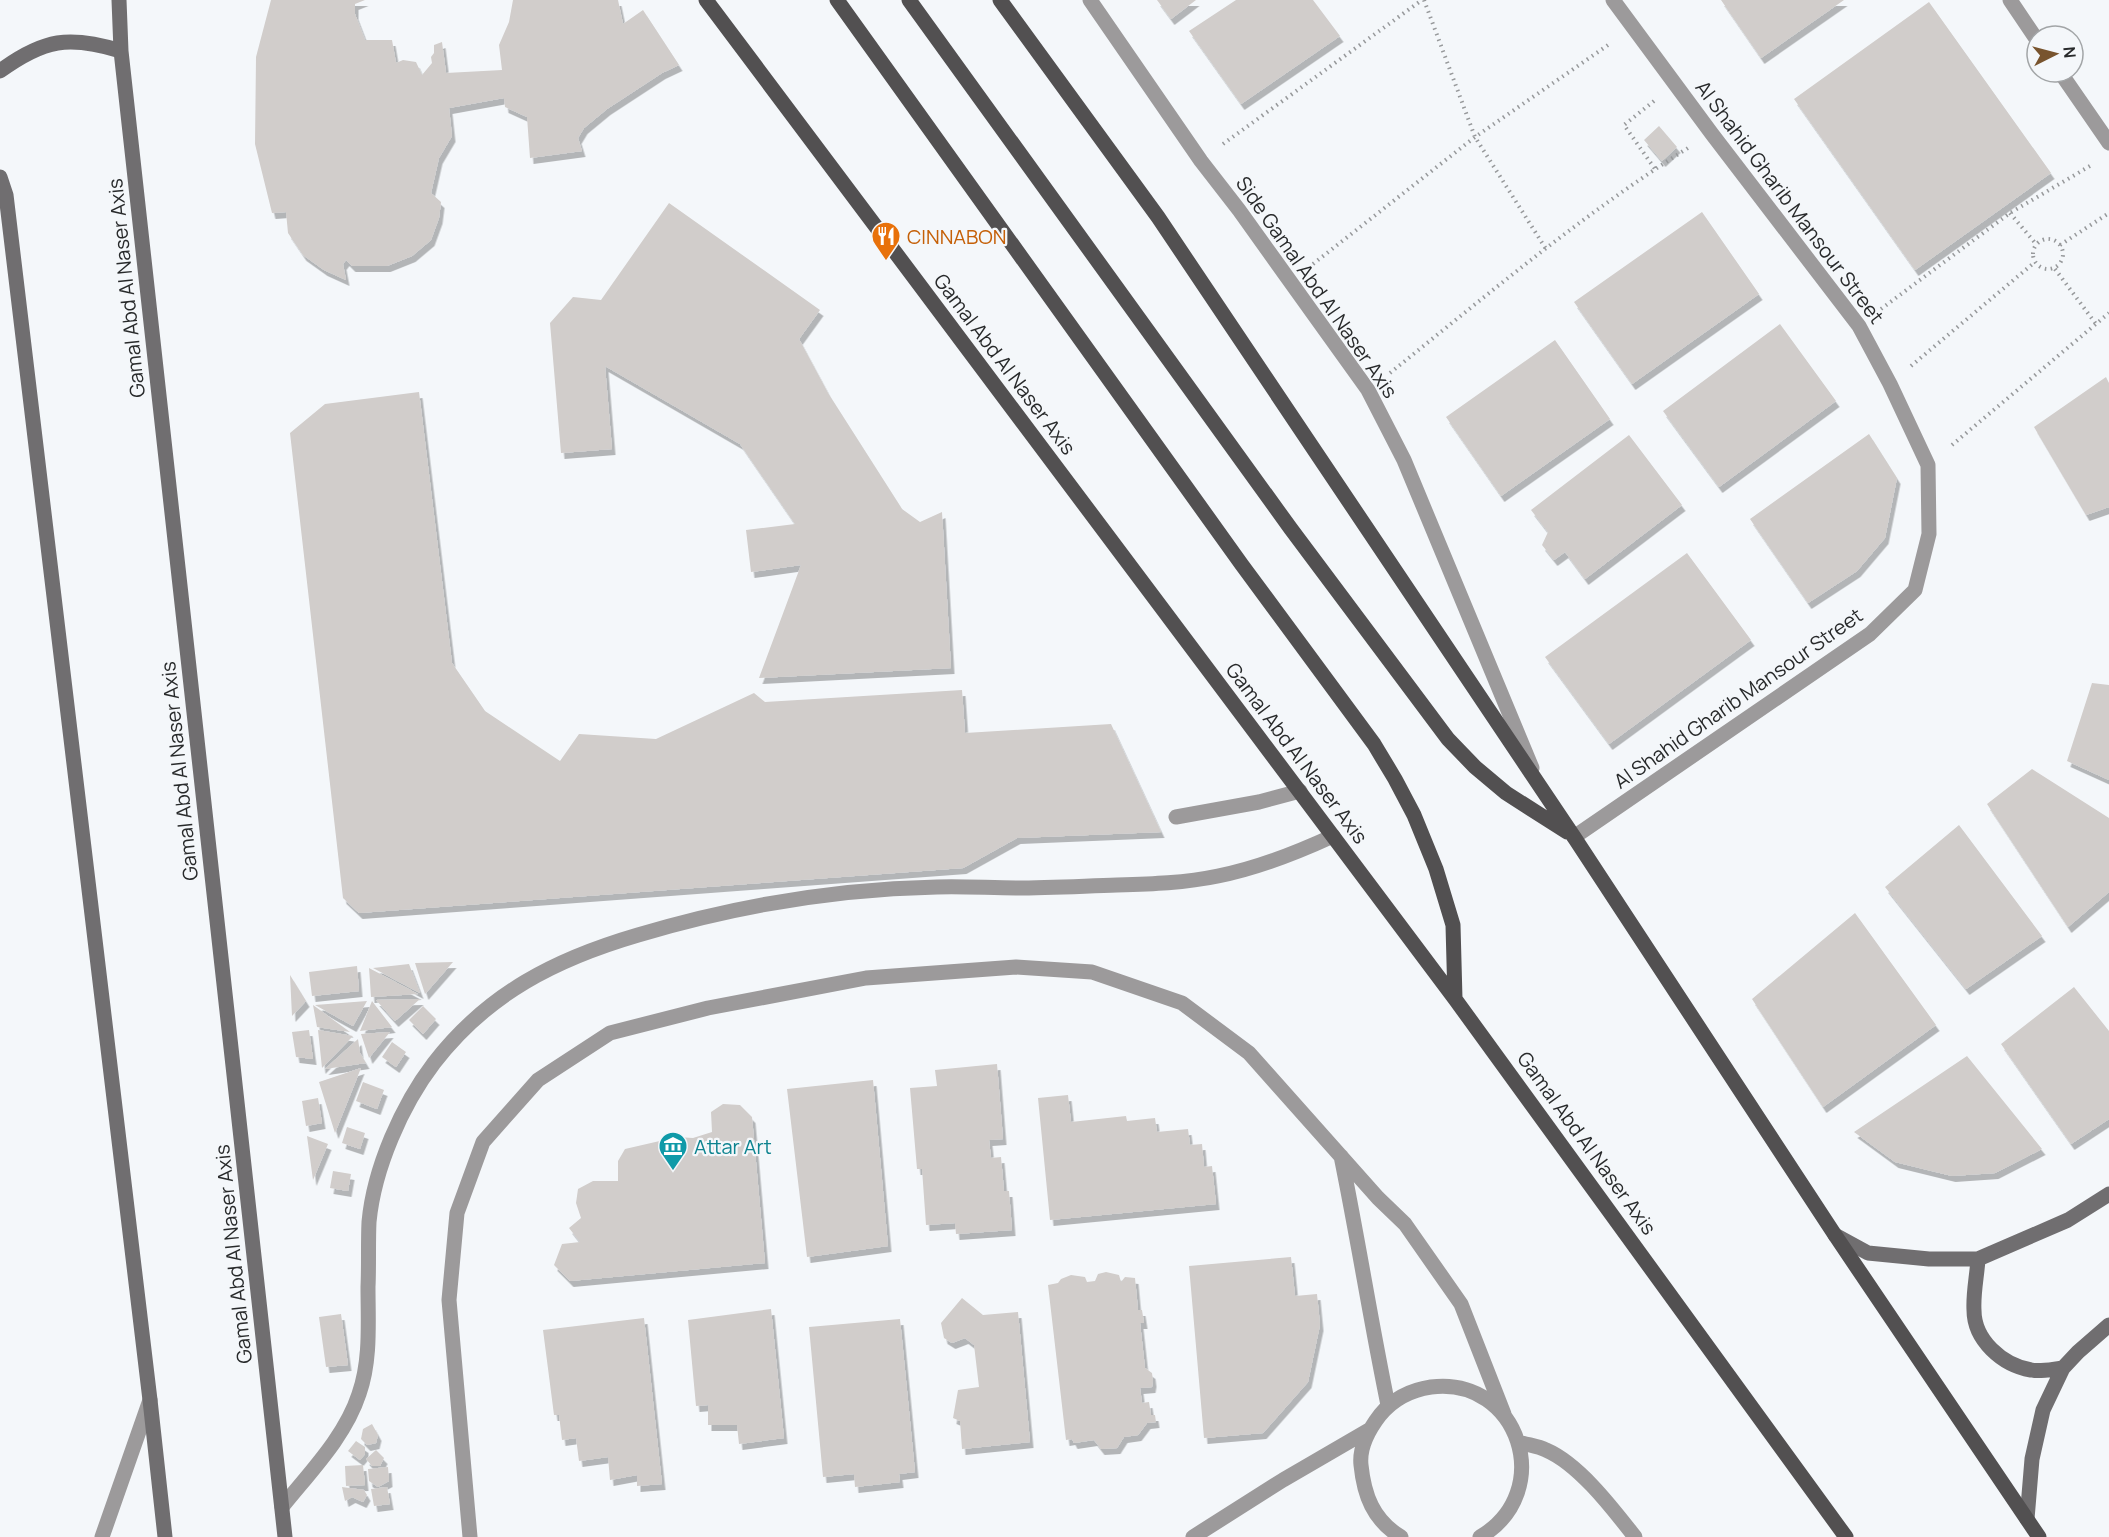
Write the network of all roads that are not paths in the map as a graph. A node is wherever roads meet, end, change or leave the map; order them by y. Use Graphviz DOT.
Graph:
graph roads {
  1 [pos="118,0"];
  2 [pos="706,0"];
  3 [pos="837,0"];
  4 [pos="909,0"];
  5 [pos="1000,0"];
  6 [pos="1090,0"];
  7 [pos="1613,0"];
  8 [pos="2010,0"];
  9 [pos="2026,24"];
  10 [pos="121,51"];
  11 [pos="0,71"];
  12 [pos="2068,84"];
  13 [pos="2109,143"];
  14 [pos="0,177"];
  15 [pos="1540,787"];
  16 [pos="1300,791"];
  17 [pos="1176,817"];
  18 [pos="1334,836"];
  19 [pos="1574,837"];
  20 [pos="1455,999"];
  21 [pos="1341,1154"];
  22 [pos="2109,1194"];
  23 [pos="1835,1235"];
  24 [pos="1978,1259"];
  25 [pos="2109,1325"];
  26 [pos="2063,1368"];
  27 [pos="150,1400"];
  28 [pos="1388,1406"];
  29 [pos="1504,1414"];
  30 [pos="1369,1430"];
  31 [pos="1519,1442"];
  32 [pos="282,1507"];
  33 [pos="2027,1519"];
  34 [pos="102,1537"];
  35 [pos="165,1537"];
  36 [pos="285,1537"];
  37 [pos="470,1537"];
  38 [pos="1193,1537"];
  39 [pos="1399,1537"];
  40 [pos="1480,1537"];
  41 [pos="1635,1537"];
  42 [pos="1846,1537"];
  43 [pos="2039,1537"];
  1 -- 10 [label="main road, Gamal Abd Al Naser Axis"];
  2 -- 16 [label="main road, Gamal Abd Al Naser Axis"];
  3 -- 20 [label="main road"];
  4 -- 19 [label="main road"];
  5 -- 15 [label="main road"];
  6 -- 15 [label="street, Side Gamal Abd Al Naser Axis"];
  7 -- 19 [label="street, Al Shahid Gharib Mansour Street"];
  8 -- 9 [label="street"];
  10 -- 11 [label="main road"];
  10 -- 32 [label="main road, Gamal Abd Al Naser Axis"];
  12 -- 13 [label="street"];
  14 -- 27 [label="main road"];
  15 -- 19 [label="main road"];
  16 -- 17 [label="street"];
  16 -- 18 [label="main road, Gamal Abd Al Naser Axis"];
  18 -- 20 [label="main road, Gamal Abd Al Naser Axis"];
  18 -- 32 [label="street"];
  19 -- 23 [label="main road"];
  20 -- 42 [label="main road, Gamal Abd Al Naser Axis"];
  21 -- 28 [label="street"];
  21 -- 29 [label="street"];
  21 -- 37 [label="street"];
  22 -- 24 [label="main road"];
  23 -- 24 [label="main road"];
  23 -- 33 [label="main road"];
  24 -- 26 [label="main road"];
  25 -- 26 [label="main road"];
  26 -- 33 [label="main road"];
  27 -- 34 [label="street"];
  27 -- 35 [label="main road"];
  28 -- 29 [label="street"];
  28 -- 30 [label="street"];
  29 -- 31 [label="street"];
  30 -- 38 [label="street"];
  30 -- 39 [label="street"];
  31 -- 40 [label="street"];
  31 -- 41 [label="street"];
  32 -- 36 [label="main road, Gamal Abd Al Naser Axis"];
  33 -- 43 [label="main road"];
}
